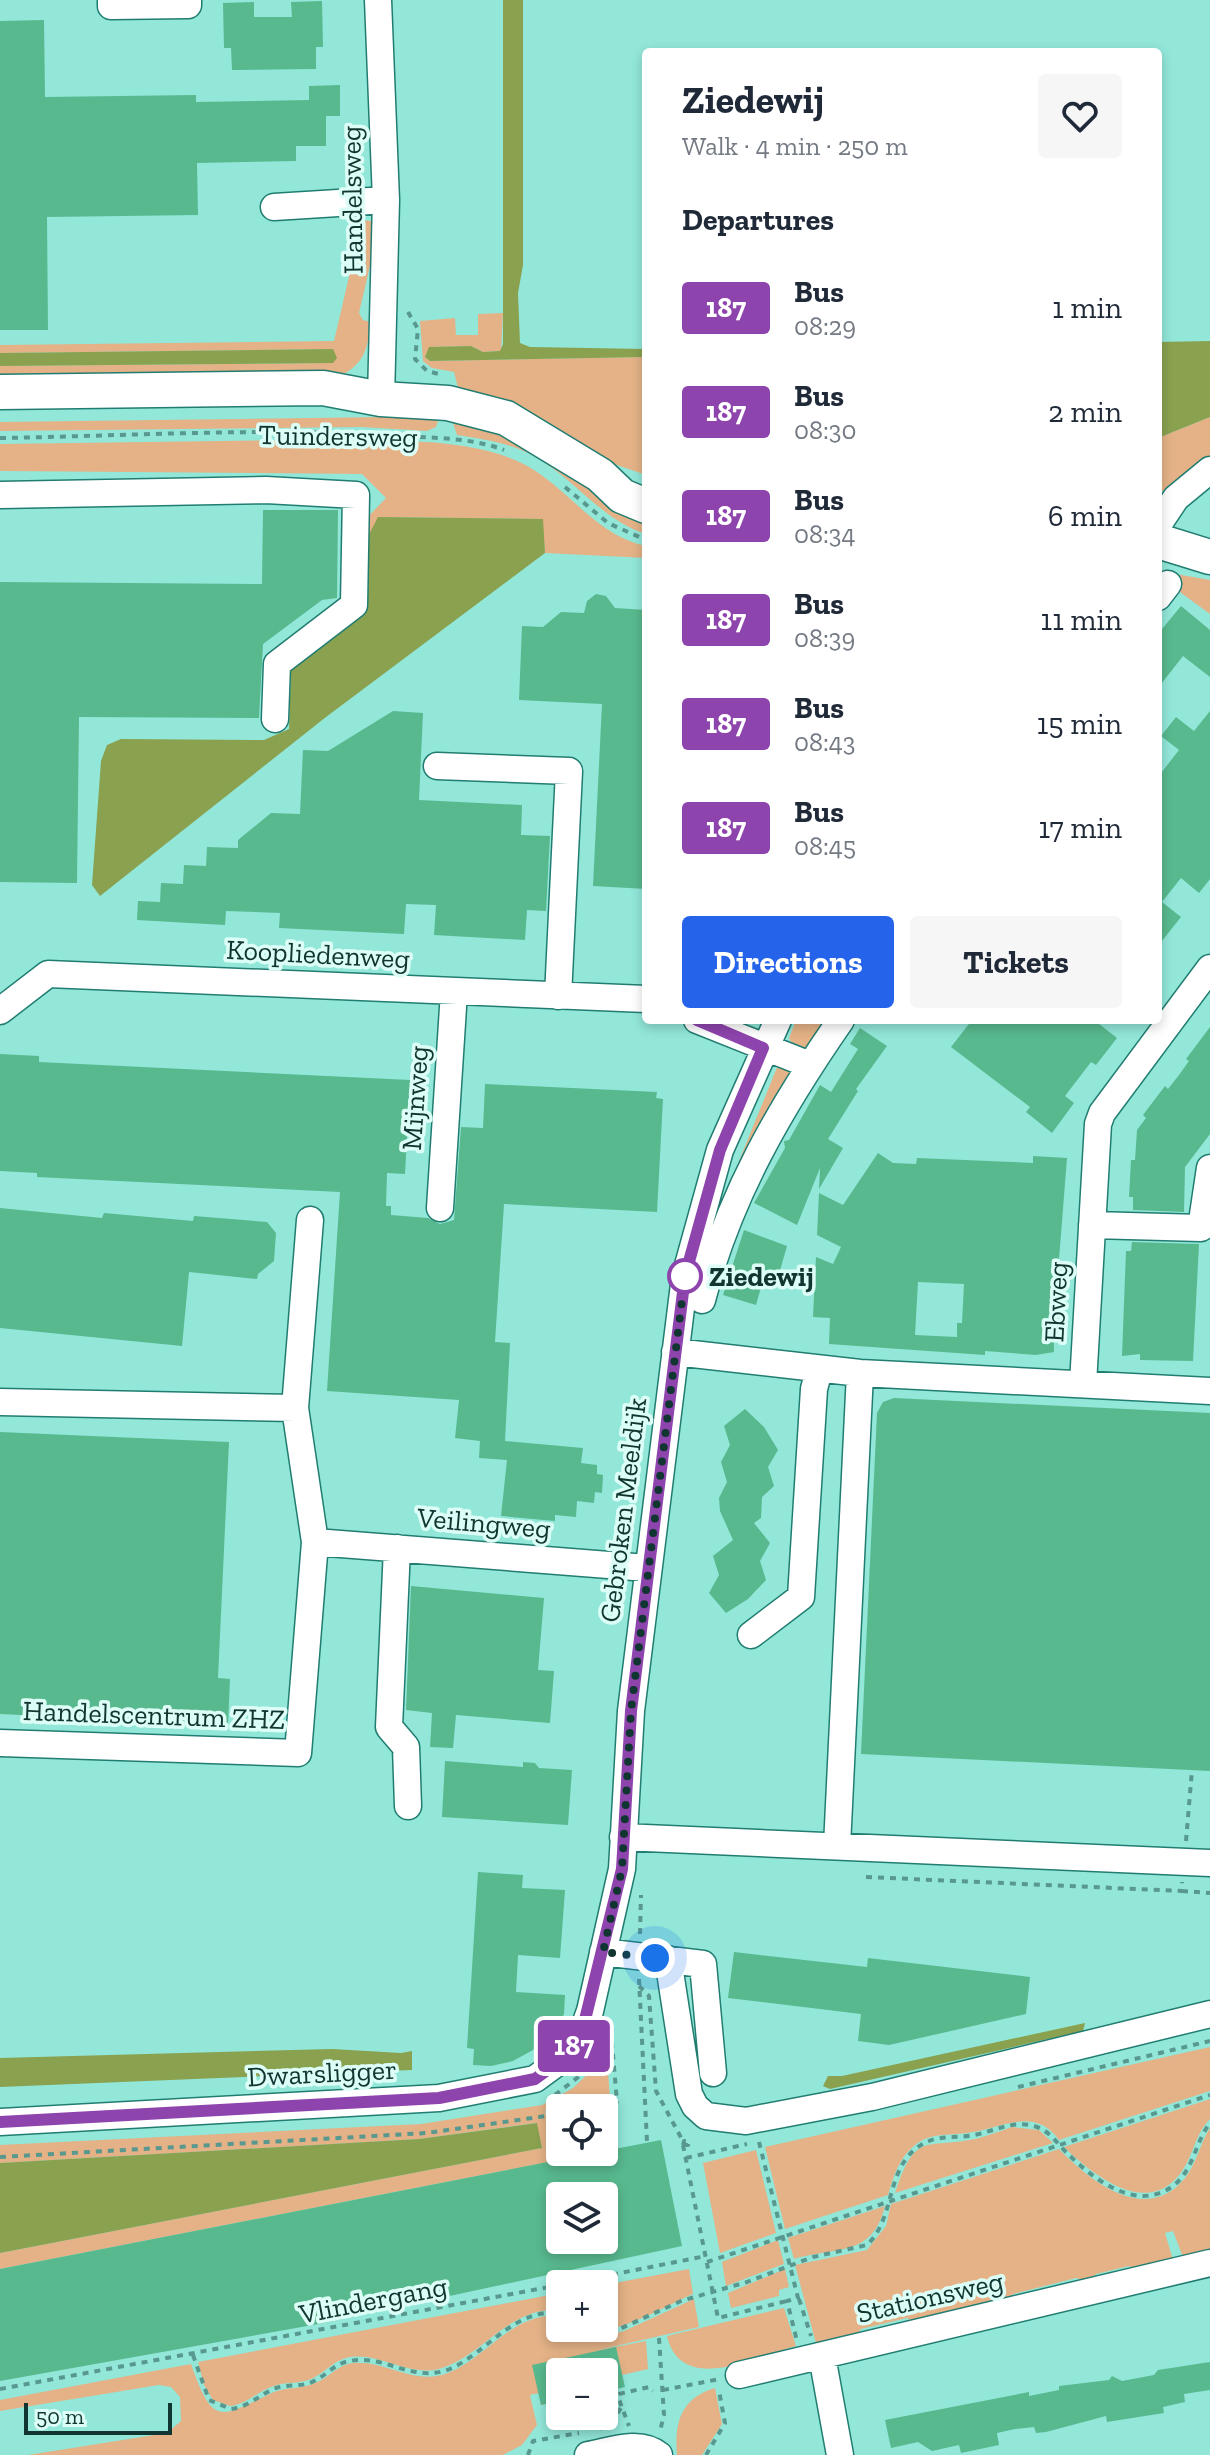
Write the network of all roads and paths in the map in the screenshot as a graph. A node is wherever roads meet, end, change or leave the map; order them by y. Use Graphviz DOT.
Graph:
graph roads {
  1 [pos="111,0"];
  2 [pos="188,0"];
  3 [pos="378,0"];
  4 [pos="386,200"];
  5 [pos="274,207"];
  6 [pos="411,320"];
  7 [pos="446,374"];
  8 [pos="0,392"];
  9 [pos="381,399"];
  10 [pos="0,416"];
  11 [pos="0,438"];
  12 [pos="513,453"];
  13 [pos="1210,470"];
  14 [pos="600,475"];
  15 [pos="555,478"];
  16 [pos="642,481"];
  17 [pos="0,495"];
  18 [pos="642,504"];
  19 [pos="1162,519"];
  20 [pos="642,538"];
  21 [pos="1162,542"];
  22 [pos="1210,557"];
  23 [pos="1210,575"];
  24 [pos="1162,581"];
  25 [pos="275,719"];
  26 [pos="437,766"];
  27 [pos="1210,968"];
  28 [pos="454,992"];
  29 [pos="558,996"];
  30 [pos="642,999"];
  31 [pos="0,1011"];
  32 [pos="706,1024"];
  33 [pos="776,1024"];
  34 [pos="838,1024"];
  35 [pos="763,1048"];
  36 [pos="810,1065"];
  37 [pos="1210,1168"];
  38 [pos="440,1208"];
  39 [pos="310,1220"];
  40 [pos="1092,1225"];
  41 [pos="702,1300"];
  42 [pos="675,1352"];
  43 [pos="819,1370"];
  44 [pos="860,1373"];
  45 [pos="1083,1384"];
  46 [pos="1210,1391"];
  47 [pos="0,1402"];
  48 [pos="295,1408"];
  49 [pos="315,1542"];
  50 [pos="397,1548"];
  51 [pos="647,1568"];
  52 [pos="751,1635"];
  53 [pos="0,1743"];
  54 [pos="408,1806"];
  55 [pos="623,1837"];
  56 [pos="837,1846"];
  57 [pos="1210,1863"];
  58 [pos="1182,1891"];
  59 [pos="1210,1893"];
  60 [pos="603,1952"];
  61 [pos="668,1959"];
  62 [pos="639,1976"];
  63 [pos="639,1986"];
  64 [pos="593,1990"];
  65 [pos="1210,2014"];
  66 [pos="607,2031"];
  67 [pos="713,2073"];
  68 [pos="616,2094"];
  69 [pos="1210,2095"];
  70 [pos="546,2116"];
  71 [pos="0,2122"];
  72 [pos="1210,2123"];
  73 [pos="647,2142"];
  74 [pos="759,2142"];
  75 [pos="1058,2144"];
  76 [pos="0,2157"];
  77 [pos="890,2200"];
  78 [pos="782,2235"];
  79 [pos="706,2259"];
  80 [pos="1210,2263"];
  81 [pos="790,2264"];
  82 [pos="618,2274"];
  83 [pos="546,2287"];
  84 [pos="713,2292"];
  85 [pos="798,2298"];
  86 [pos="787,2301"];
  87 [pos="546,2314"];
  88 [pos="618,2330"];
  89 [pos="795,2337"];
  90 [pos="659,2338"];
  91 [pos="816,2345"];
  92 [pos="193,2355"];
  93 [pos="729,2383"];
  94 [pos="0,2389"];
  95 [pos="663,2390"];
  96 [pos="653,2391"];
  97 [pos="619,2394"];
  98 [pos="623,2405"];
  99 [pos="618,2412"];
  100 [pos="629,2424"];
  101 [pos="586,2444"];
  102 [pos="657,2453"];
  103 [pos="528,2455"];
  104 [pos="706,2455"];
  105 [pos="840,2455"];
  1 -- 2 [label="street"];
  3 -- 4 [label="street, Handelsweg"];
  4 -- 5 [label="street"];
  4 -- 9 [label="street, Handelsweg"];
  6 -- 7 [label="path"];
  8 -- 9 [label="main road, Tuindersweg"];
  9 -- 10 [label="main road, Tuindersweg"];
  9 -- 14 [label="main road, Tuindersweg"];
  11 -- 12 [label="path, Tuindersweg"];
  13 -- 19 [label="street"];
  14 -- 16 [label="main road, Tuindersweg"];
  14 -- 18 [label="main road, Tuindersweg"];
  15 -- 20 [label="path"];
  17 -- 25 [label="street"];
  21 -- 22 [label="main road"];
  23 -- 24 [label="main road"];
  26 -- 29 [label="street"];
  27 -- 40 [label="street, Ebweg"];
  28 -- 29 [label="street, Koopliedenweg"];
  28 -- 31 [label="street, Koopliedenweg"];
  28 -- 38 [label="street, Mijnweg"];
  29 -- 30 [label="street, Koopliedenweg"];
  32 -- 35 [label="street"];
  33 -- 35 [label="street, Gebroken Meeldijk"];
  34 -- 36 [label="street"];
  35 -- 36 [label="street"];
  35 -- 42 [label="street, Gebroken Meeldijk"];
  36 -- 41 [label="street"];
  37 -- 40 [label="street, Ebweg"];
  39 -- 48 [label="street, Handelscentrum ZHZ"];
  40 -- 45 [label="street, Ebweg"];
  42 -- 43 [label="street"];
  42 -- 51 [label="street, Gebroken Meeldijk"];
  43 -- 44 [label="street"];
  43 -- 52 [label="street"];
  44 -- 45 [label="street"];
  44 -- 56 [label="street"];
  45 -- 46 [label="street"];
  47 -- 48 [label="street"];
  48 -- 49 [label="street, Handelscentrum ZHZ"];
  49 -- 50 [label="street, Veilingweg"];
  49 -- 53 [label="street, Handelscentrum ZHZ"];
  50 -- 51 [label="street, Veilingweg"];
  50 -- 54 [label="street"];
  51 -- 55 [label="street, Gebroken Meeldijk"];
  55 -- 56 [label="street"];
  55 -- 60 [label="street, Gebroken Meeldijk"];
  56 -- 57 [label="street"];
  58 -- 59 [label="path"];
  60 -- 61 [label="street"];
  60 -- 64 [label="street, Gebroken Meeldijk"];
  61 -- 65 [label="street"];
  61 -- 67 [label="street"];
  62 -- 63 [label="path"];
  63 -- 73 [label="path"];
  63 -- 79 [label="path, bridge"];
  64 -- 71 [label="street, Dwarsligger"];
  66 -- 68 [label="path"];
  69 -- 75 [label="path, Vlindergang"];
  70 -- 76 [label="path"];
  72 -- 75 [label="path"];
  74 -- 78 [label="path"];
  75 -- 77 [label="path, Vlindergang"];
  75 -- 77 [label="path"];
  77 -- 78 [label="path, Vlindergang"];
  77 -- 81 [label="path"];
  78 -- 79 [label="path, Vlindergang"];
  78 -- 81 [label="path"];
  79 -- 82 [label="path, Vlindergang"];
  79 -- 84 [label="path"];
  80 -- 91 [label="street, Stationsweg"];
  81 -- 84 [label="path"];
  81 -- 85 [label="path"];
  83 -- 92 [label="path, Vlindergang"];
  84 -- 86 [label="path"];
  84 -- 88 [label="path"];
  85 -- 86 [label="path"];
  85 -- 91 [label="path"];
  86 -- 89 [label="path"];
  87 -- 92 [label="path, Vlindergang"];
  90 -- 95 [label="path"];
  91 -- 93 [label="street, Stationsweg"];
  91 -- 105 [label="street"];
  92 -- 94 [label="path, Vlindergang"];
  93 -- 95 [label="path"];
  93 -- 104 [label="path"];
  95 -- 102 [label="path"];
  96 -- 97 [label="path"];
  97 -- 98 [label="path"];
  98 -- 99 [label="path"];
  98 -- 100 [label="path"];
  101 -- 102 [label="street"];
  101 -- 103 [label="path"];
}
